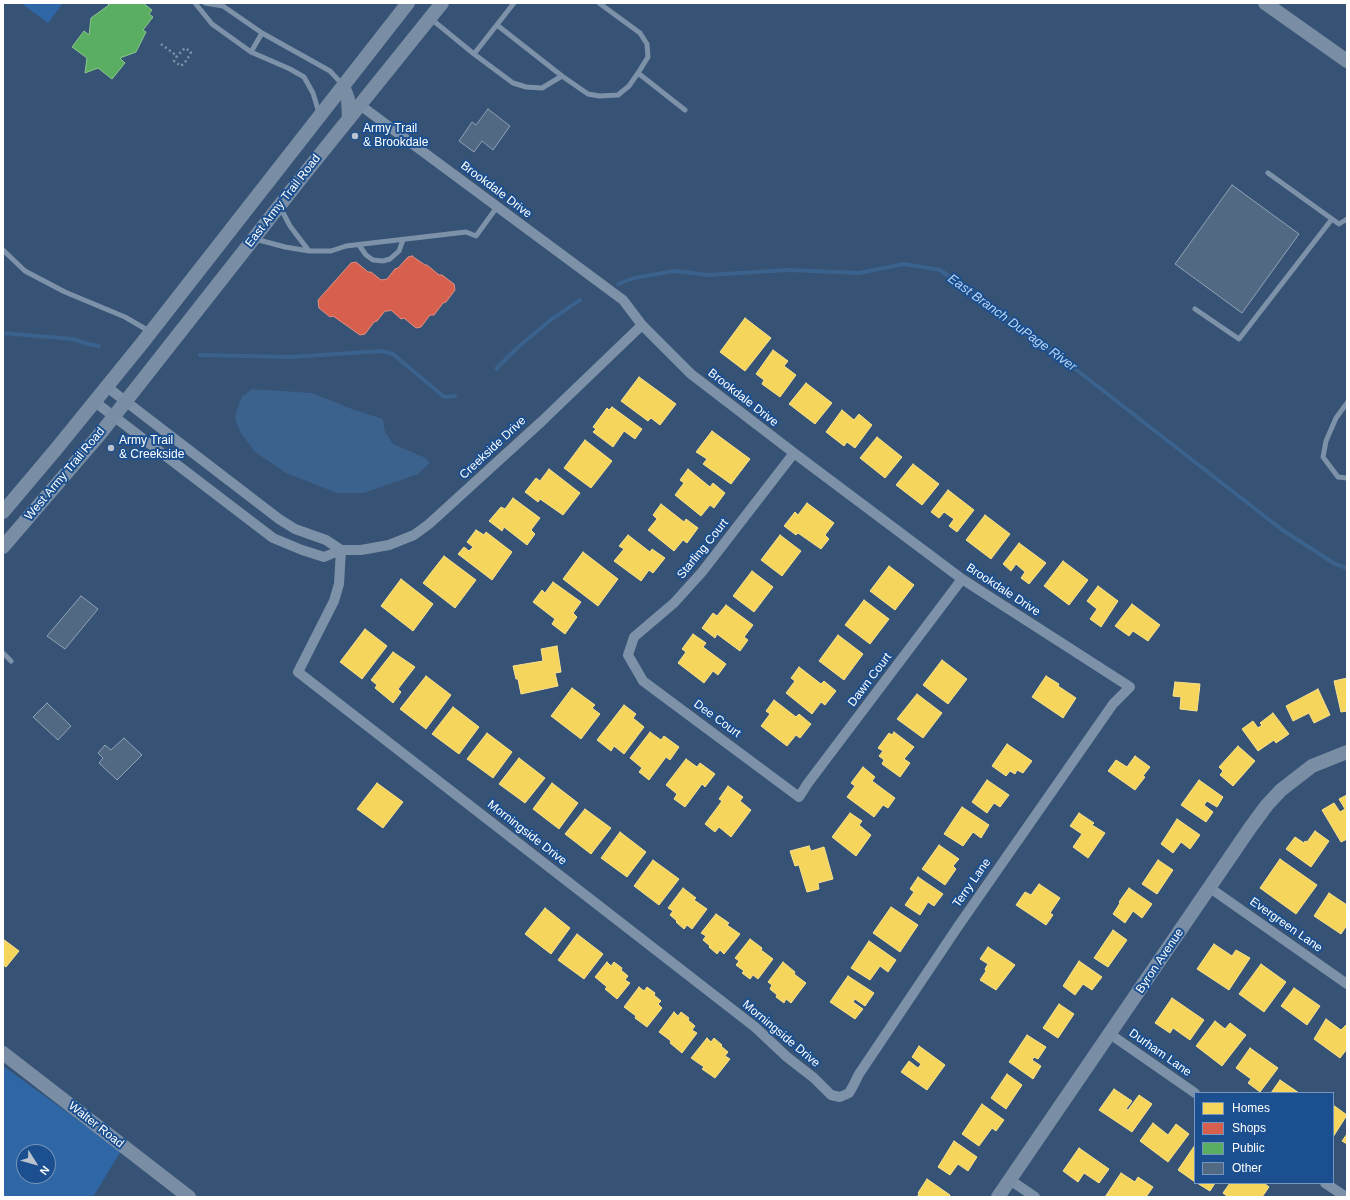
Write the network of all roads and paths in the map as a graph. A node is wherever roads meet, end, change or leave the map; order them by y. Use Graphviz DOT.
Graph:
graph roads {
  1 [pos="195,3"];
  2 [pos="205,3"];
  3 [pos="408,3"];
  4 [pos="442,3"];
  5 [pos="514,3"];
  6 [pos="599,3"];
  7 [pos="1265,3"];
  8 [pos="430,18"];
  9 [pos="497,25"];
  10 [pos="262,33"];
  11 [pos="161,44"];
  12 [pos="251,52"];
  13 [pos="474,54"];
  14 [pos="177,56"];
  15 [pos="1347,61"];
  16 [pos="638,73"];
  17 [pos="562,76"];
  18 [pos="343,86"];
  19 [pos="360,105"];
  20 [pos="685,110"];
  21 [pos="320,116"];
  22 [pos="349,119"];
  23 [pos="1268,173"];
  24 [pos="280,206"];
  25 [pos="497,207"];
  26 [pos="1347,219"];
  27 [pos="1332,220"];
  28 [pos="254,239"];
  29 [pos="403,240"];
  30 [pos="359,245"];
  31 [pos="3,250"];
  32 [pos="309,250"];
  33 [pos="1195,309"];
  34 [pos="642,325"];
  35 [pos="150,332"];
  36 [pos="107,387"];
  37 [pos="126,401"];
  38 [pos="95,402"];
  39 [pos="1347,403"];
  40 [pos="114,416"];
  41 [pos="794,453"];
  42 [pos="1347,478"];
  43 [pos="234,484"];
  44 [pos="223,499"];
  45 [pos="3,512"];
  46 [pos="3,547"];
  47 [pos="341,550"];
  48 [pos="962,579"];
  49 [pos="3,653"];
  50 [pos="628,655"];
  51 [pos="11,661"];
  52 [pos="1130,687"];
  53 [pos="1347,752"];
  54 [pos="799,797"];
  55 [pos="1210,888"];
  56 [pos="1347,984"];
  57 [pos="1110,1034"];
  58 [pos="3,1052"];
  59 [pos="1194,1092"];
  60 [pos="840,1097"];
  61 [pos="1010,1180"];
  62 [pos="1327,1184"];
  63 [pos="189,1197"];
  64 [pos="998,1197"];
  65 [pos="1035,1197"];
  66 [pos="1346,1197"];
  1 -- 12 [label="lane"];
  2 -- 10 [label="lane"];
  3 -- 18 [label="main road, East Army Trail Road"];
  4 -- 8 [label="main road, East Army Trail Road"];
  5 -- 9 [label="lane"];
  6 -- 16 [label="lane"];
  7 -- 15 [label="main road"];
  8 -- 13 [label="lane"];
  8 -- 19 [label="main road, East Army Trail Road"];
  9 -- 13 [label="lane"];
  9 -- 17 [label="lane"];
  10 -- 12 [label="lane"];
  10 -- 18 [label="lane"];
  11 -- 14 [label="path"];
  12 -- 21 [label="lane"];
  13 -- 17 [label="lane"];
  14 -- 14 [label="path"];
  16 -- 17 [label="lane"];
  16 -- 20 [label="lane"];
  18 -- 21 [label="main road, East Army Trail Road"];
  18 -- 22 [label="main road"];
  19 -- 22 [label="main road, East Army Trail Road"];
  19 -- 25 [label="street, Brookdale Drive"];
  21 -- 35 [label="main road, East Army Trail Road"];
  22 -- 24 [label="main road, East Army Trail Road"];
  23 -- 27 [label="lane"];
  24 -- 28 [label="main road, East Army Trail Road"];
  24 -- 32 [label="lane"];
  25 -- 29 [label="lane"];
  25 -- 34 [label="street, Brookdale Drive"];
  26 -- 27 [label="lane"];
  27 -- 33 [label="lane"];
  28 -- 32 [label="lane"];
  28 -- 37 [label="main road, East Army Trail Road"];
  29 -- 30 [label="lane"];
  29 -- 30 [label="lane"];
  30 -- 32 [label="lane"];
  31 -- 35 [label="lane"];
  34 -- 41 [label="street, Brookdale Drive"];
  34 -- 47 [label="street, Creekside Drive"];
  35 -- 36 [label="main road, East Army Trail Road"];
  36 -- 37 [label="street"];
  36 -- 38 [label="main road, East Army Trail Road"];
  37 -- 40 [label="main road, West Army Trail Road"];
  37 -- 43 [label="street"];
  38 -- 40 [label="street, Creekside Drive"];
  38 -- 45 [label="main road, West Army Trail Road"];
  39 -- 42 [label="lane"];
  40 -- 44 [label="street, Creekside Drive"];
  40 -- 46 [label="main road, West Army Trail Road"];
  41 -- 48 [label="street, Brookdale Drive"];
  41 -- 50 [label="street, Starling Court"];
  43 -- 44 [label="street"];
  43 -- 47 [label="street"];
  44 -- 47 [label="street, Creekside Drive"];
  47 -- 60 [label="street, Morningside Drive"];
  48 -- 52 [label="street, Brookdale Drive"];
  48 -- 54 [label="street, Dawn Court"];
  49 -- 51 [label="lane"];
  50 -- 54 [label="street, Dee Court"];
  52 -- 60 [label="street, Terry Lane"];
  53 -- 55 [label="main road, Byron Avenue"];
  55 -- 56 [label="street, Evergreen Lane"];
  55 -- 57 [label="main road, Byron Avenue"];
  57 -- 59 [label="street, Durham Lane"];
  57 -- 61 [label="main road, Byron Avenue"];
  58 -- 63 [label="main road, Walter Road"];
  61 -- 64 [label="main road, Byron Avenue"];
  61 -- 65 [label="street"];
  62 -- 66 [label="street"];
}
